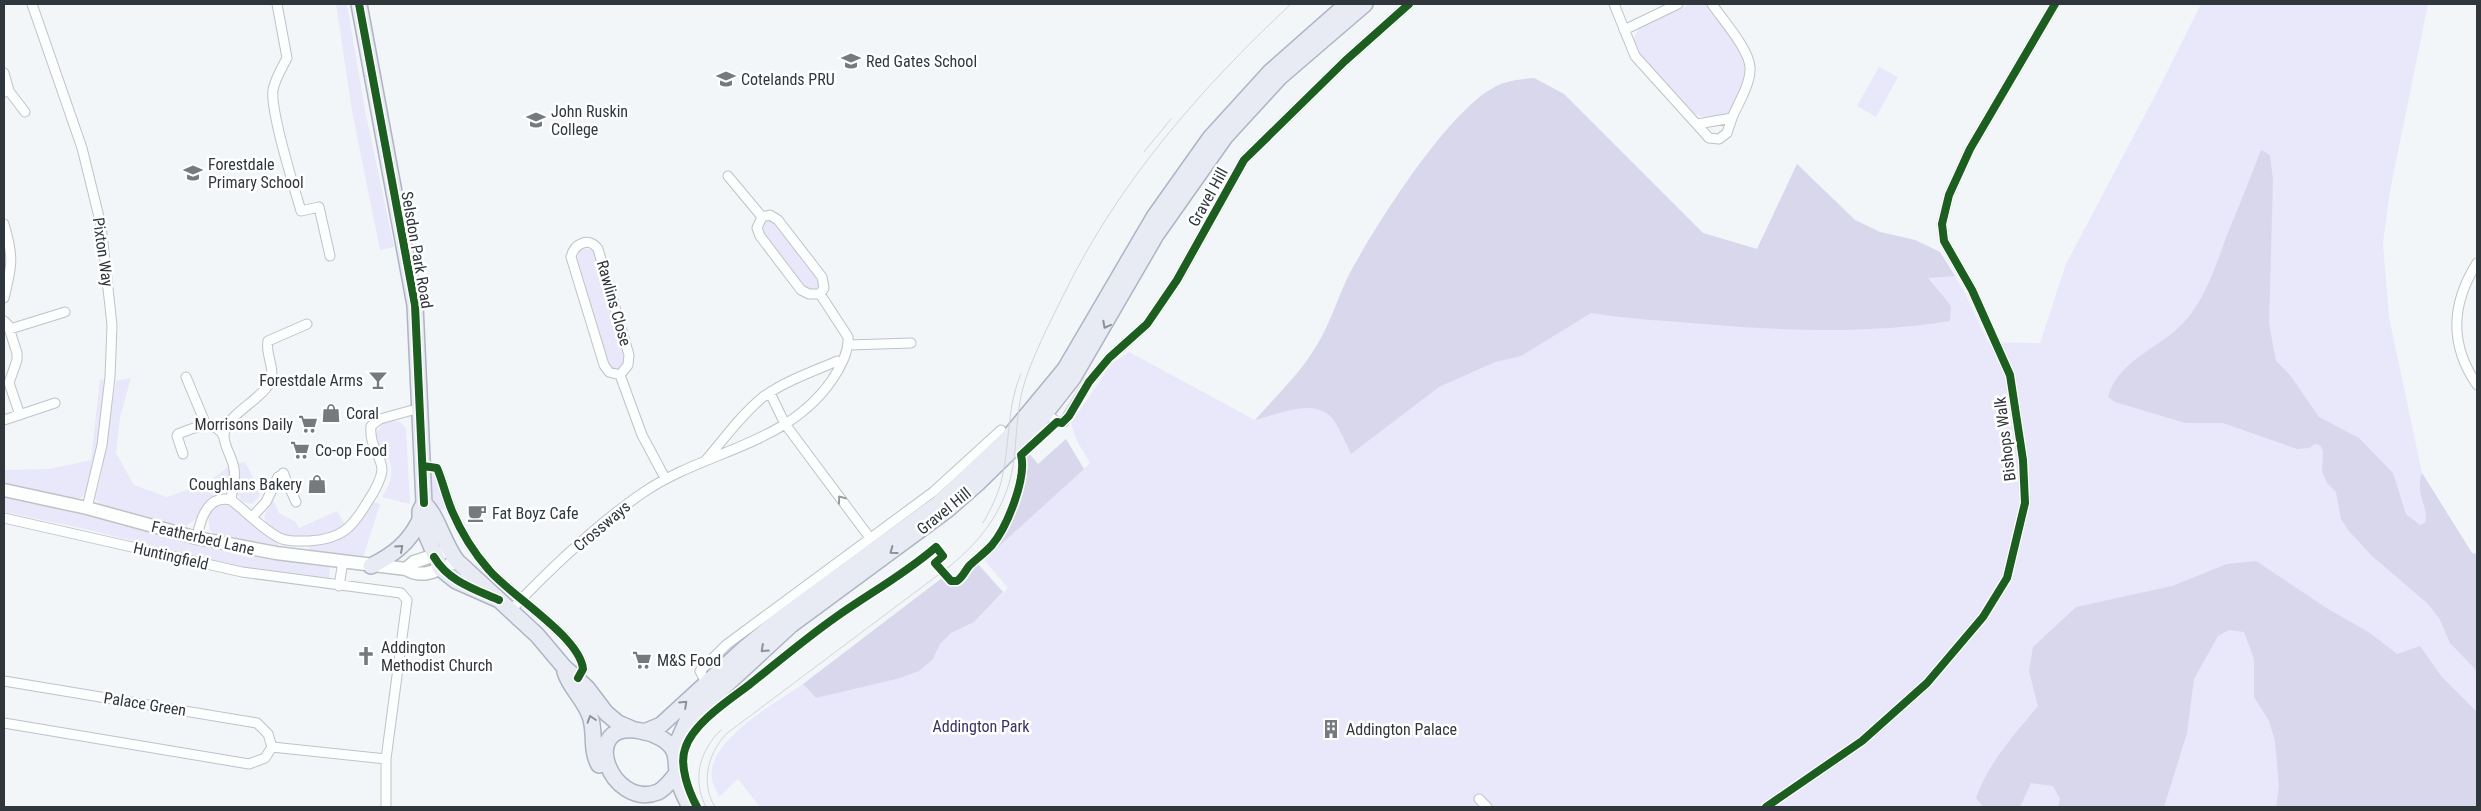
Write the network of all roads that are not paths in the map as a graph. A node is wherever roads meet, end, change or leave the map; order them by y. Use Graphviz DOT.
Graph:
graph roads {
  1 [pos="32,4"];
  2 [pos="277,4"];
  3 [pos="359,4"];
  4 [pos="1347,4"];
  5 [pos="1365,4"];
  6 [pos="1409,4"];
  7 [pos="1614,4"];
  8 [pos="1678,4"];
  9 [pos="1712,4"];
  10 [pos="2055,4"];
  11 [pos="1624,30"];
  12 [pos="4,73"];
  13 [pos="6,91"];
  14 [pos="25,112"];
  15 [pos="1732,118"];
  16 [pos="1697,124"];
  17 [pos="728,176"];
  18 [pos="762,218"];
  19 [pos="4,224"];
  20 [pos="330,256"];
  21 [pos="2477,263"];
  22 [pos="820,294"];
  23 [pos="4,298"];
  24 [pos="65,312"];
  25 [pos="4,321"];
  26 [pos="307,324"];
  27 [pos="10,329"];
  28 [pos="911,343"];
  29 [pos="849,345"];
  30 [pos="841,364"];
  31 [pos="620,375"];
  32 [pos="186,377"];
  33 [pos="2477,385"];
  34 [pos="770,393"];
  35 [pos="55,403"];
  36 [pos="420,408"];
  37 [pos="20,415"];
  38 [pos="1052,418"];
  39 [pos="4,420"];
  40 [pos="206,424"];
  41 [pos="785,424"];
  42 [pos="1001,430"];
  43 [pos="224,436"];
  44 [pos="184,454"];
  45 [pos="705,460"];
  46 [pos="977,462"];
  47 [pos="423,466"];
  48 [pos="665,478"];
  49 [pos="4,490"];
  50 [pos="231,500"];
  51 [pos="296,502"];
  52 [pos="424,503"];
  53 [pos="87,508"];
  54 [pos="253,516"];
  55 [pos="4,518"];
  56 [pos="420,520"];
  57 [pos="196,538"];
  58 [pos="870,538"];
  59 [pos="453,555"];
  60 [pos="343,561"];
  61 [pos="438,563"];
  62 [pos="371,566"];
  63 [pos="339,586"];
  64 [pos="499,600"];
  65 [pos="516,605"];
  66 [pos="564,667"];
  67 [pos="578,678"];
  68 [pos="4,681"];
  69 [pos="704,681"];
  70 [pos="4,724"];
  71 [pos="638,731"];
  72 [pos="272,746"];
  73 [pos="674,750"];
  74 [pos="386,759"];
  75 [pos="677,773"];
  76 [pos="612,778"];
  77 [pos="642,798"];
  78 [pos="1479,799"];
  79 [pos="386,807"];
  80 [pos="658,807"];
  81 [pos="690,807"];
  82 [pos="1487,807"];
  83 [pos="1766,807"];
  1 -- 53 [label="street, Pixton Way"];
  2 -- 20 [label="street"];
  3 -- 36 [label="main road, Selsdon Park Road"];
  4 -- 46 [label="main road, Gravel Hill"];
  5 -- 38 [label="main road, Gravel Hill, one-way"];
  6 -- 38 [label="street, Gravel Hill"];
  7 -- 11 [label="street"];
  8 -- 11 [label="street"];
  9 -- 15 [label="street"];
  10 -- 83 [label="street, Bishops Walk"];
  11 -- 16 [label="street"];
  12 -- 13 [label="street"];
  13 -- 14 [label="street"];
  15 -- 16 [label="street"];
  15 -- 16 [label="street"];
  17 -- 18 [label="street"];
  18 -- 22 [label="street"];
  18 -- 22 [label="street"];
  19 -- 23 [label="street"];
  21 -- 33 [label="street"];
  22 -- 29 [label="street"];
  24 -- 27 [label="street"];
  25 -- 27 [label="street"];
  26 -- 43 [label="street"];
  27 -- 37 [label="street"];
  28 -- 29 [label="street"];
  29 -- 30 [label="street, Crossways"];
  30 -- 34 [label="street, Crossways"];
  30 -- 41 [label="street, Crossways"];
  31 -- 31 [label="street, Rawlins Close"];
  31 -- 48 [label="street, Rawlins Close"];
  32 -- 40 [label="street"];
  34 -- 41 [label="street"];
  34 -- 45 [label="street, Crossways"];
  35 -- 37 [label="street"];
  36 -- 47 [label="main road, Selsdon Park Road"];
  36 -- 54 [label="street"];
  37 -- 39 [label="street"];
  38 -- 73 [label="main road, Gravel Hill, one-way"];
  40 -- 43 [label="street"];
  40 -- 44 [label="street"];
  41 -- 45 [label="street, Crossways"];
  58 -- 41 [label="street, one-way"];
  42 -- 46 [label="street, Gravel Hill"];
  43 -- 50 [label="street"];
  45 -- 48 [label="street, Crossways"];
  46 -- 58 [label="street, Gravel Hill"];
  46 -- 69 [label="main road, Gravel Hill"];
  47 -- 52 [label="main road, Selsdon Park Road"];
  47 -- 65 [label="street"];
  48 -- 65 [label="street, Crossways"];
  49 -- 53 [label="street, Featherbed Lane"];
  50 -- 54 [label="street"];
  50 -- 57 [label="street"];
  51 -- 54 [label="street"];
  52 -- 56 [label="main road, Selsdon Park Road"];
  52 -- 59 [label="main road, Selsdon Park Road"];
  53 -- 57 [label="street, Featherbed Lane"];
  55 -- 63 [label="street, Huntingfield"];
  56 -- 61 [label="main road"];
  62 -- 56 [label="main road, one-way"];
  57 -- 60 [label="street, Featherbed Lane"];
  58 -- 69 [label="street, Gravel Hill"];
  59 -- 61 [label="street, Featherbed Lane"];
  59 -- 64 [label="main road, Selsdon Park Road"];
  60 -- 62 [label="street, Featherbed Lane"];
  60 -- 63 [label="street"];
  61 -- 62 [label="street, Featherbed Lane"];
  61 -- 64 [label="main road, Selsdon Park Road"];
  63 -- 74 [label="street, Huntingfield"];
  64 -- 65 [label="main road, Selsdon Park Road"];
  65 -- 66 [label="main road, Selsdon Park Road"];
  65 -- 67 [label="street"];
  66 -- 67 [label="main road, Selsdon Park Road"];
  76 -- 66 [label="main road, Selsdon Park Road, one-way"];
  67 -- 71 [label="main road, Selsdon Park Road"];
  68 -- 72 [label="street, Palace Green"];
  71 -- 69 [label="main road, Gravel Hill, one-way"];
  70 -- 72 [label="street"];
  71 -- 73 [label="main road"];
  71 -- 76 [label="main road"];
  72 -- 74 [label="street"];
  73 -- 75 [label="main road"];
  74 -- 79 [label="street, Huntingfield"];
  75 -- 77 [label="main road"];
  75 -- 81 [label="main road"];
  76 -- 77 [label="main road"];
  77 -- 80 [label="main road"];
  78 -- 82 [label="street"];
}
